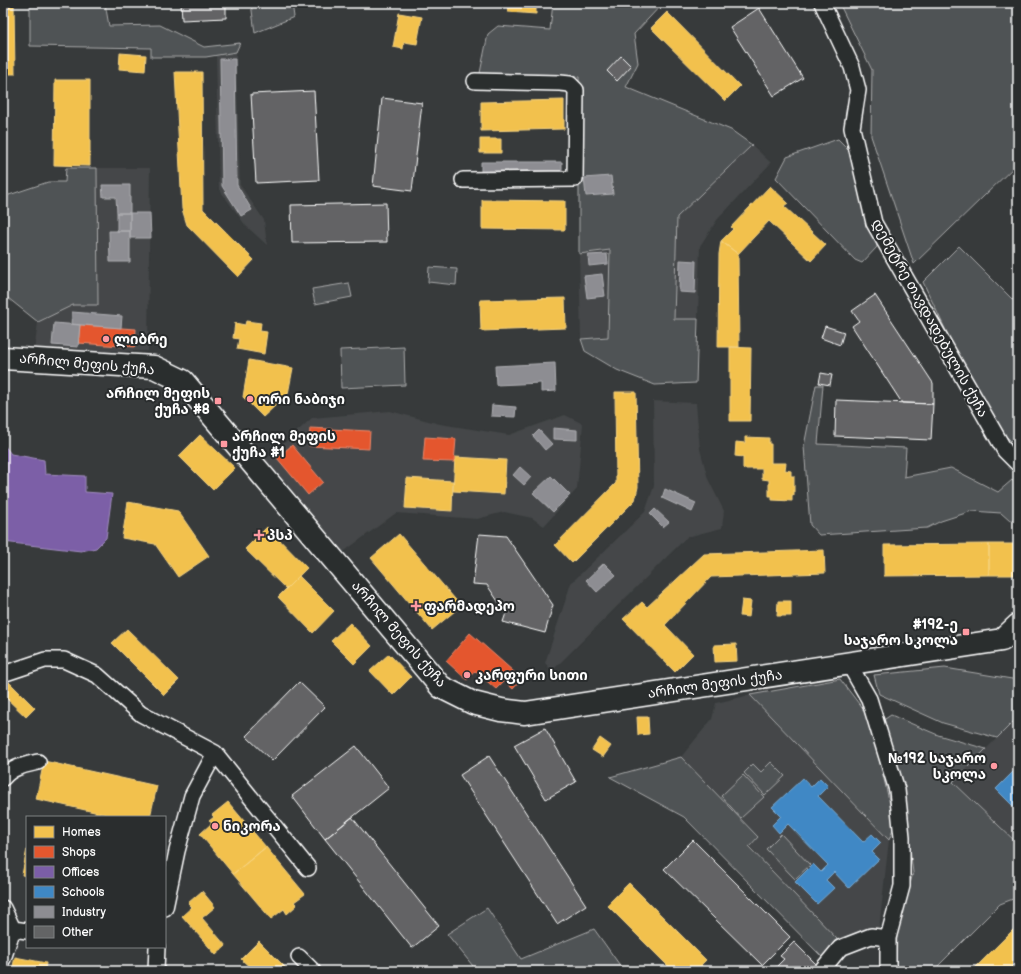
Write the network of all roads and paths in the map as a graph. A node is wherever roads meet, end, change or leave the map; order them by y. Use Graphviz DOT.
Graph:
graph roads {
  1 [pos="822,3"];
  2 [pos="475,81"];
  3 [pos="463,180"];
  4 [pos="3,358"];
  5 [pos="1018,464"];
  6 [pos="1018,625"];
  7 [pos="849,664"];
  8 [pos="3,674"];
  9 [pos="215,753"];
  10 [pos="38,762"];
  11 [pos="3,778"];
  12 [pos="308,868"];
  13 [pos="166,904"];
  14 [pos="3,908"];
  15 [pos="20,930"];
  16 [pos="888,938"];
  17 [pos="157,948"];
  18 [pos="299,957"];
  19 [pos="3,959"];
  20 [pos="156,971"];
  21 [pos="313,971"];
  22 [pos="821,971"];
  23 [pos="888,971"];
  1 -- 5 [label="street, დემეტრე თავდადებულის ქუჩა"];
  2 -- 3 [label="street"];
  4 -- 7 [label="street, არჩილ მეფის ქუჩა"];
  6 -- 7 [label="street, არჩილ მეფის ქუჩა"];
  7 -- 16 [label="street"];
  8 -- 9 [label="street"];
  9 -- 12 [label="street"];
  9 -- 13 [label="street"];
  10 -- 11 [label="street"];
  14 -- 15 [label="street"];
  15 -- 19 [label="street"];
  16 -- 22 [label="street"];
  16 -- 23 [label="street"];
  17 -- 20 [label="street"];
  18 -- 21 [label="street"];
}
